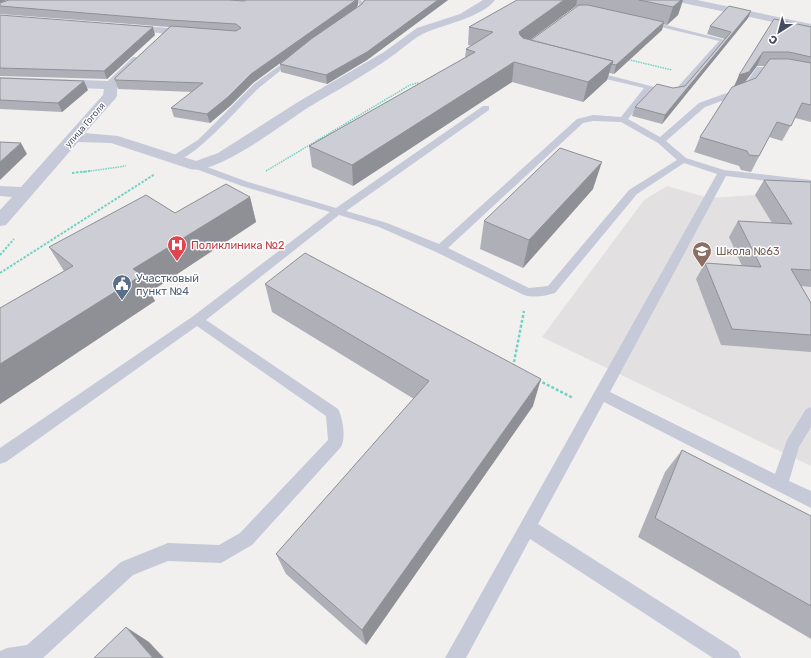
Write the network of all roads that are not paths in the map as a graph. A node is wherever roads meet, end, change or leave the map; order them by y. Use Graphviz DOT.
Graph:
graph roads {
  1 [pos="358,0"];
  2 [pos="490,0"];
  3 [pos="683,0"];
  4 [pos="347,19"];
  5 [pos="639,21"];
  6 [pos="114,27"];
  7 [pos="811,27"];
  8 [pos="157,42"];
  9 [pos="145,52"];
  10 [pos="298,54"];
  11 [pos="582,70"];
  12 [pos="811,76"];
  13 [pos="0,81"];
  14 [pos="111,85"];
  15 [pos="649,87"];
  16 [pos="486,108"];
  17 [pos="623,120"];
  18 [pos="75,137"];
  19 [pos="660,140"];
  20 [pos="174,159"];
  21 [pos="683,160"];
  22 [pos="196,166"];
  23 [pos="723,173"];
  24 [pos="811,183"];
  25 [pos="0,191"];
  26 [pos="27,192"];
  27 [pos="338,211"];
  28 [pos="0,221"];
  29 [pos="440,249"];
  30 [pos="197,320"];
  31 [pos="597,402"];
  32 [pos="811,413"];
  33 [pos="0,457"];
  34 [pos="780,484"];
  35 [pos="811,500"];
  36 [pos="527,527"];
  37 [pos="0,655"];
  38 [pos="2,658"];
  39 [pos="7,658"];
  40 [pos="454,658"];
  41 [pos="731,658"];
  1 -- 4 [label="lane"];
  2 -- 22 [label="street"];
  3 -- 7 [label="street"];
  5 -- 15 [label="lane"];
  6 -- 8 [label="street"];
  9 -- 14 [label="street, улица Гоголя"];
  10 -- 20 [label="lane"];
  11 -- 15 [label="lane"];
  12 -- 19 [label="lane"];
  13 -- 14 [label="street"];
  14 -- 18 [label="street, улица Гоголя"];
  15 -- 17 [label="lane"];
  16 -- 27 [label="lane"];
  17 -- 19 [label="lane"];
  17 -- 29 [label="lane"];
  18 -- 20 [label="street"];
  18 -- 26 [label="street, улица Гоголя"];
  19 -- 21 [label="lane"];
  20 -- 22 [label="street"];
  21 -- 23 [label="lane"];
  21 -- 29 [label="lane"];
  22 -- 27 [label="lane"];
  23 -- 24 [label="lane"];
  23 -- 31 [label="lane"];
  25 -- 26 [label="street"];
  26 -- 28 [label="street, улица Гоголя"];
  27 -- 29 [label="lane"];
  27 -- 30 [label="lane"];
  30 -- 33 [label="lane"];
  30 -- 39 [label="lane"];
  31 -- 34 [label="lane"];
  31 -- 36 [label="lane"];
  32 -- 34 [label="lane"];
  34 -- 35 [label="lane"];
  36 -- 40 [label="lane"];
  36 -- 41 [label="lane"];
  37 -- 38 [label="lane"];
}
